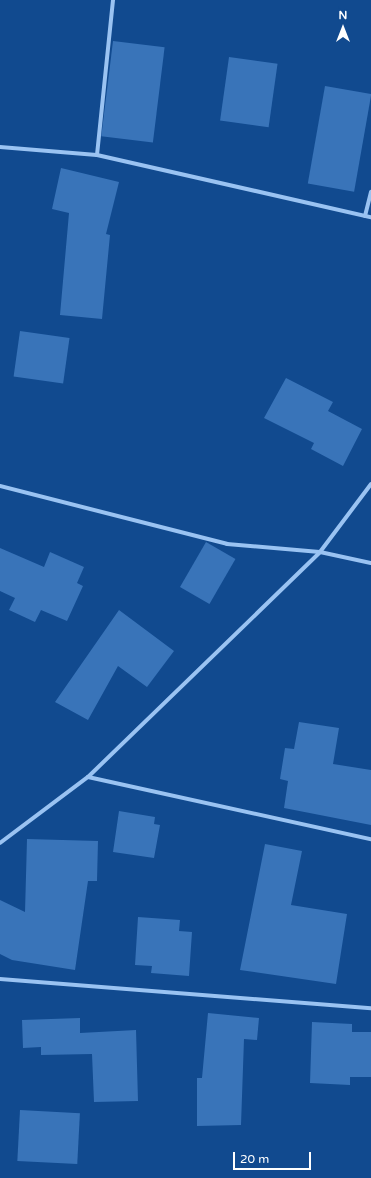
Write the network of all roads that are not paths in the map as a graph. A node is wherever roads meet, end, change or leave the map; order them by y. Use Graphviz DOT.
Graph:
graph roads {
  1 [pos="113,0"];
  2 [pos="0,148"];
  3 [pos="97,155"];
  4 [pos="371,192"];
  5 [pos="365,216"];
  6 [pos="371,217"];
  7 [pos="371,484"];
  8 [pos="0,486"];
  9 [pos="320,552"];
  10 [pos="371,563"];
  11 [pos="88,777"];
  12 [pos="371,839"];
  13 [pos="0,843"];
  14 [pos="0,979"];
  15 [pos="371,1008"];
  1 -- 3 [label="street"];
  2 -- 3 [label="street"];
  3 -- 5 [label="street"];
  4 -- 5 [label="street"];
  5 -- 6 [label="street"];
  7 -- 9 [label="street"];
  8 -- 9 [label="street"];
  9 -- 10 [label="street"];
  9 -- 11 [label="street"];
  11 -- 12 [label="street"];
  11 -- 13 [label="street"];
  14 -- 15 [label="street"];
}
